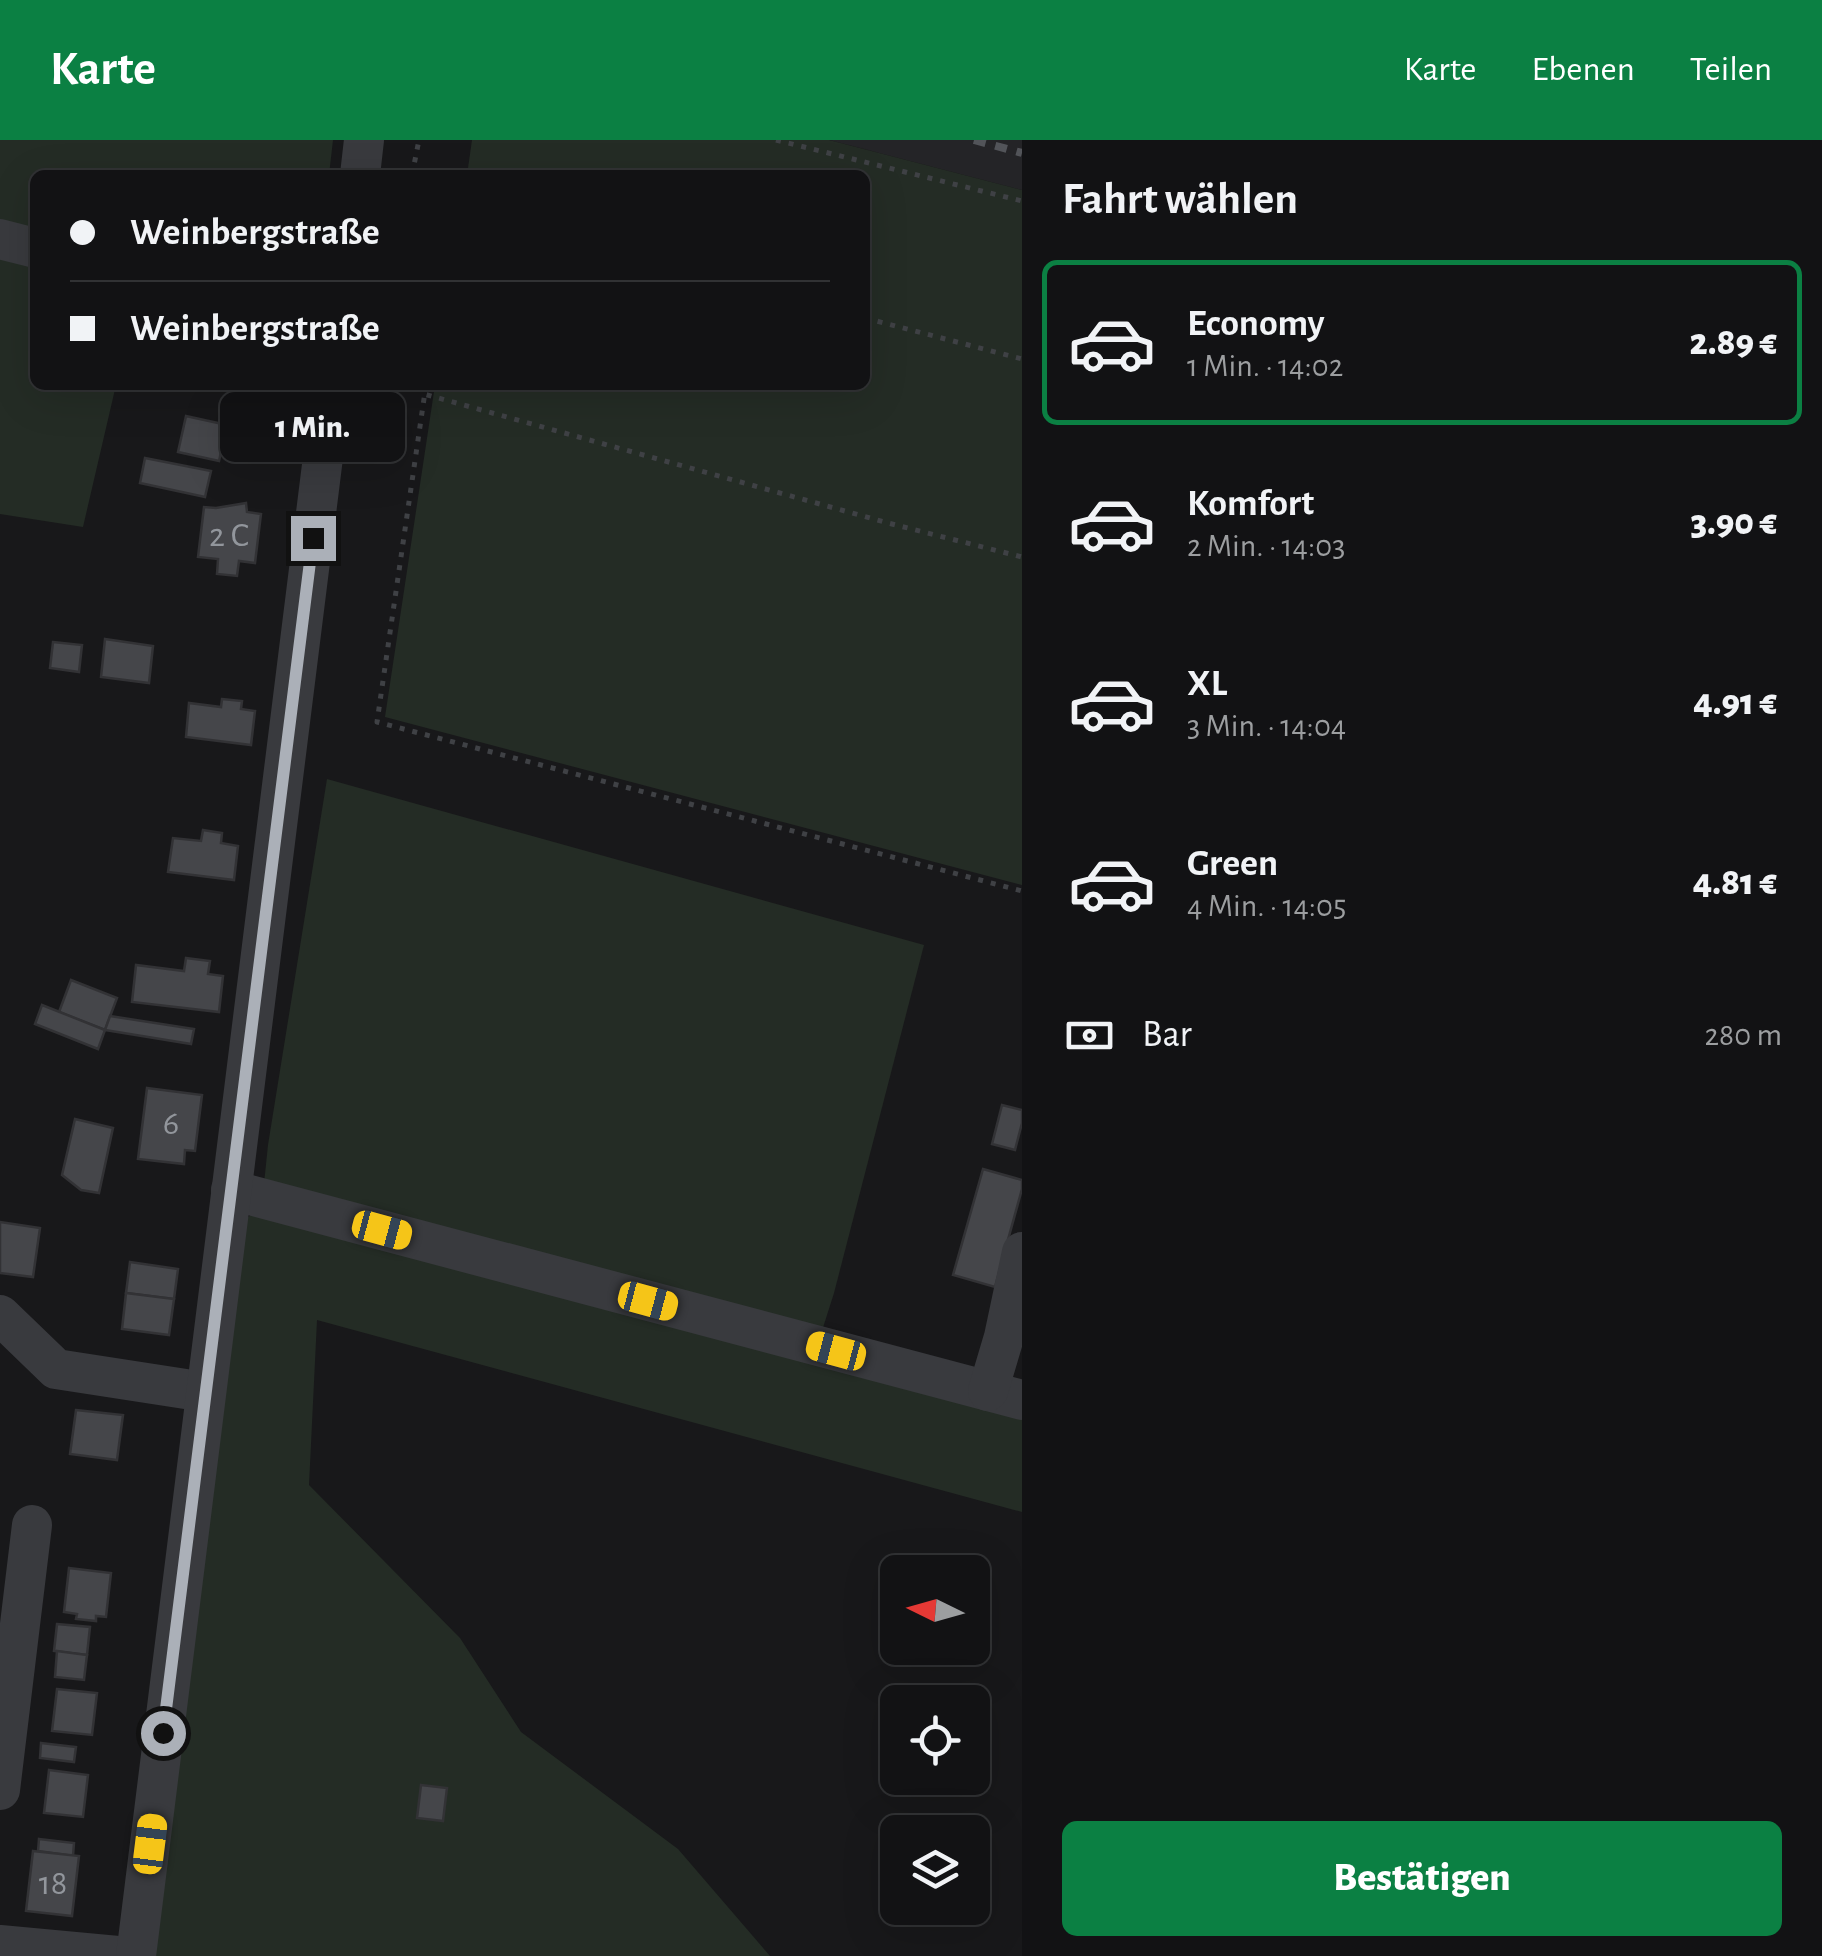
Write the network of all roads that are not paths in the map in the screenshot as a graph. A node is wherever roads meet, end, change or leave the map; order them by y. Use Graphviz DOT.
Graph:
graph roads {
  1 [pos="364,140"];
  2 [pos="361,170"];
  3 [pos="0,239"];
  4 [pos="30,247"];
  5 [pos="331,390"];
  6 [pos="231,1190"];
  7 [pos="1022,1252"];
  8 [pos="0,1314"];
  9 [pos="206,1392"];
  10 [pos="1005,1396"];
  11 [pos="32,1525"];
  12 [pos="0,1790"];
  13 [pos="0,1945"];
  14 [pos="118,1956"];
  15 [pos="136,1956"];
  1 -- 2 [label="street"];
  3 -- 4 [label="street"];
  5 -- 6 [label="street"];
  6 -- 9 [label="street"];
  6 -- 10 [label="street"];
  7 -- 10 [label="street"];
  8 -- 9 [label="street"];
  9 -- 15 [label="street"];
  11 -- 12 [label="street"];
  13 -- 14 [label="street"];
}
